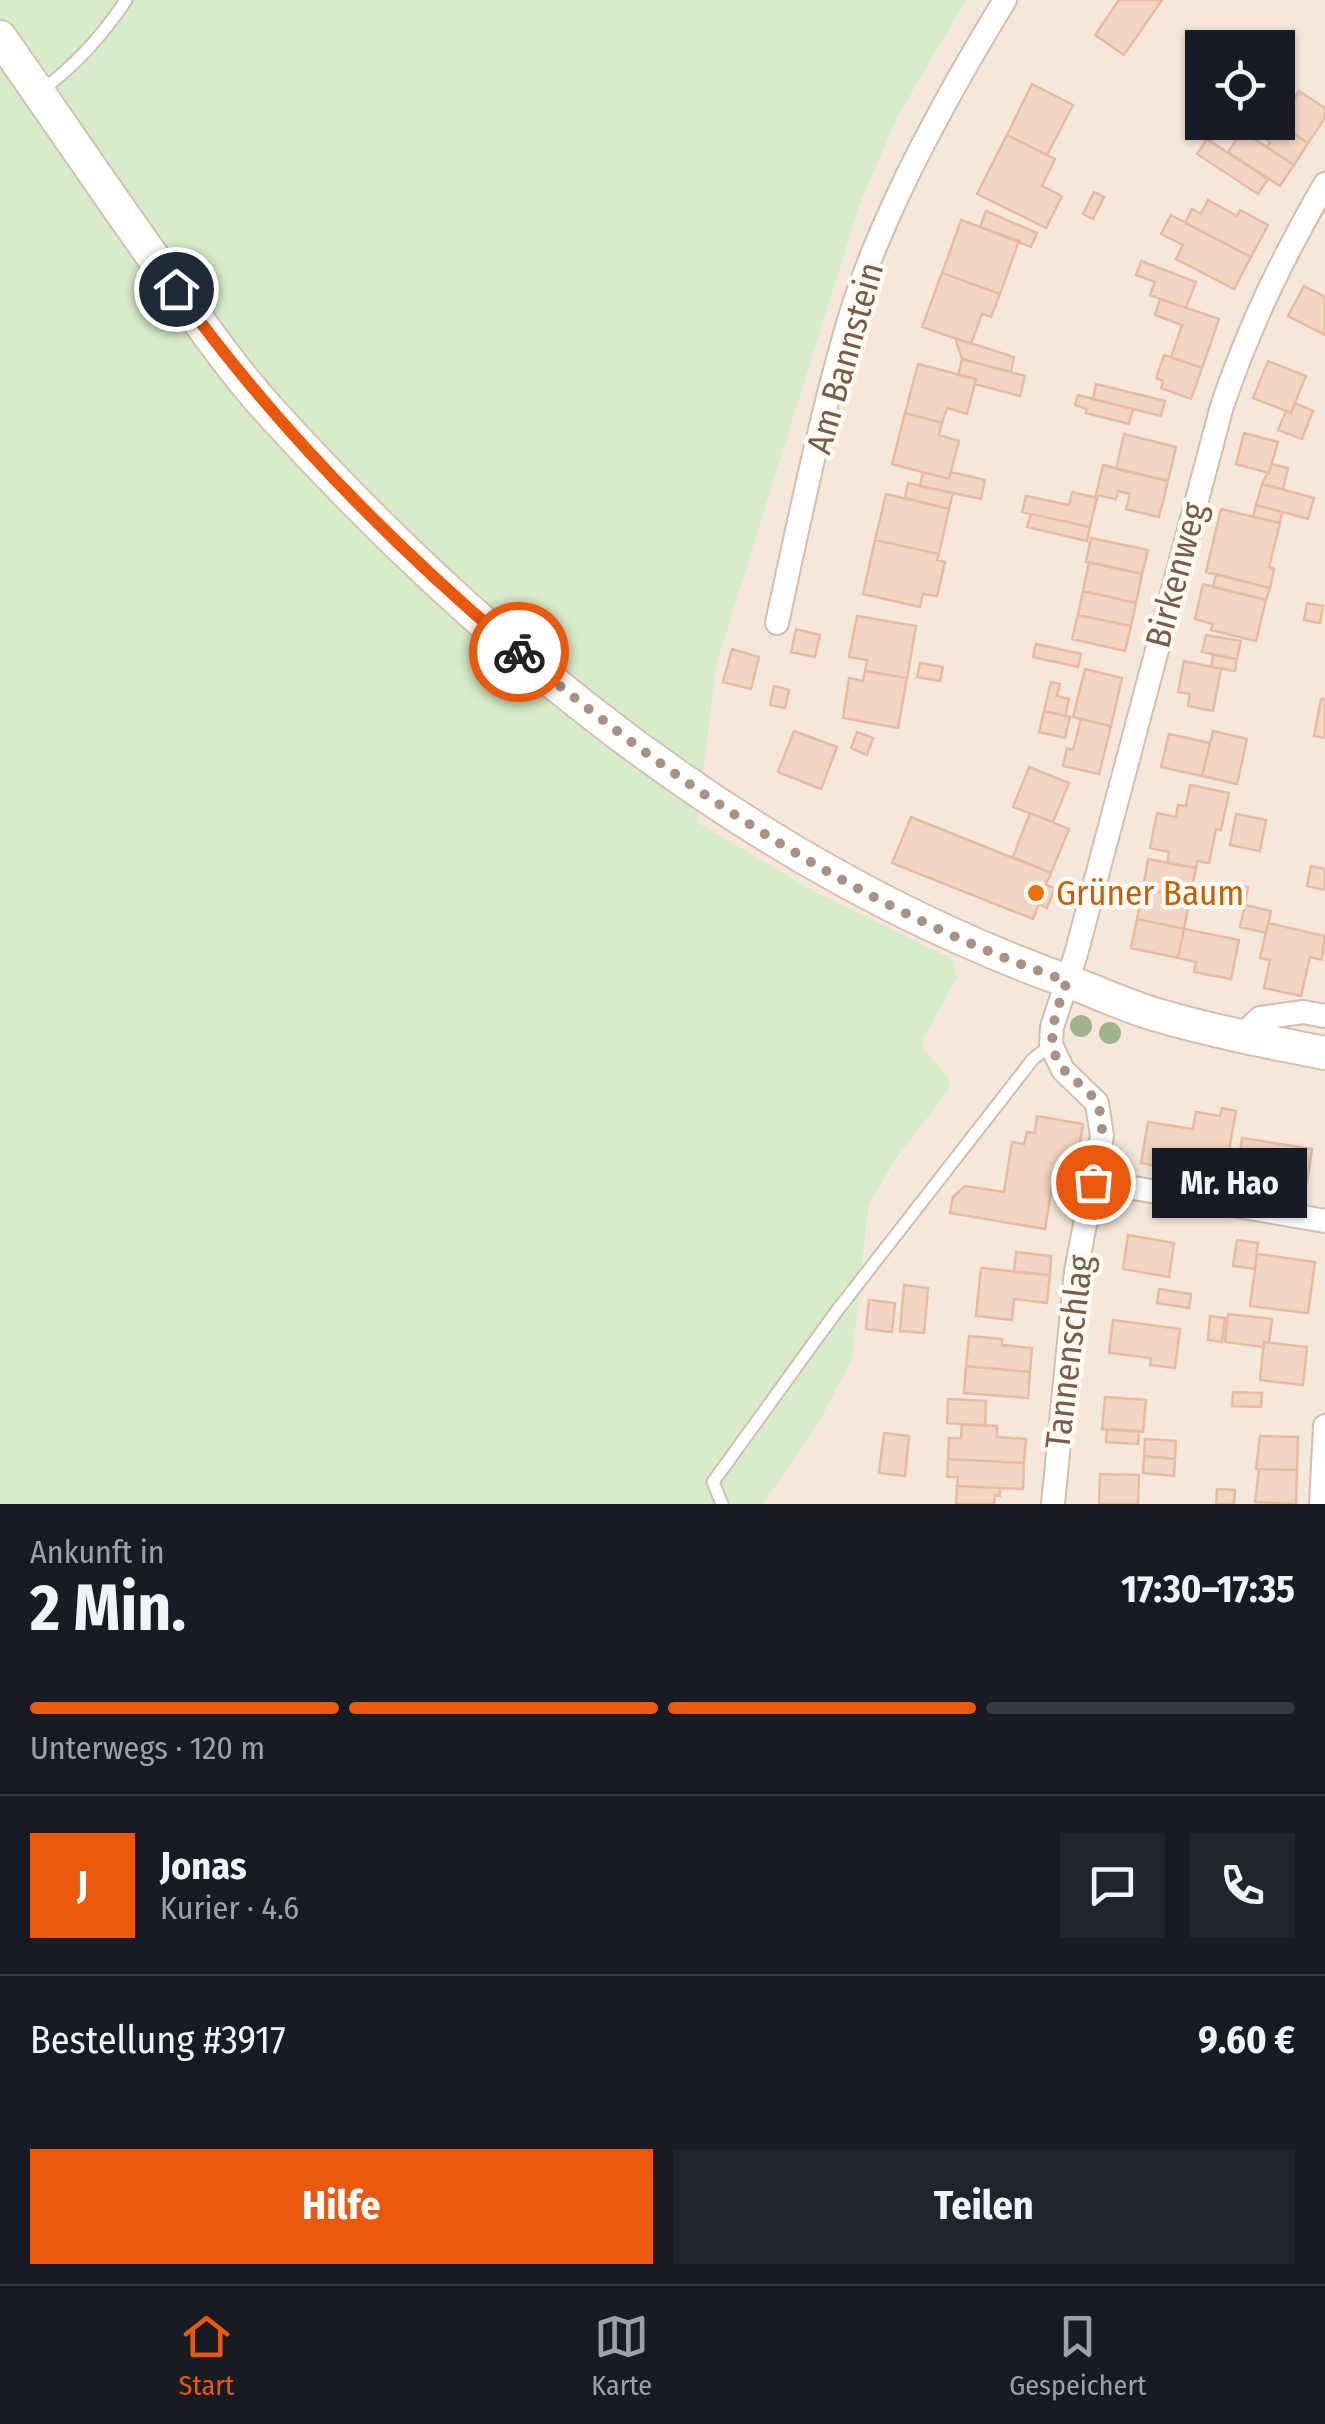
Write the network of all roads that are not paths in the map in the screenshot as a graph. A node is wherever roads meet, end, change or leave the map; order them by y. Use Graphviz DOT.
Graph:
graph roads {
  1 [pos="126,0"];
  2 [pos="1005,0"];
  3 [pos="0,37"];
  4 [pos="39,92"];
  5 [pos="1325,184"];
  6 [pos="776,623"];
  7 [pos="1067,981"];
  8 [pos="1325,1016"];
  9 [pos="1240,1036"];
  10 [pos="1050,1045"];
  11 [pos="1325,1053"];
  12 [pos="1093,1182"];
  13 [pos="1325,1221"];
  14 [pos="1325,1426"];
  15 [pos="722,1504"];
  16 [pos="1053,1504"];
  17 [pos="1321,1504"];
  1 -- 4 [label="lane"];
  2 -- 6 [label="street, Am Bannstein"];
  3 -- 4 [label="main road"];
  4 -- 7 [label="main road"];
  5 -- 7 [label="street, Birkenweg"];
  7 -- 9 [label="main road"];
  7 -- 10 [label="street"];
  8 -- 9 [label="street"];
  9 -- 11 [label="main road"];
  10 -- 12 [label="street, Tannenschlag"];
  10 -- 15 [label="lane"];
  12 -- 13 [label="street"];
  12 -- 16 [label="street, Tannenschlag"];
  14 -- 17 [label="street"];
}
